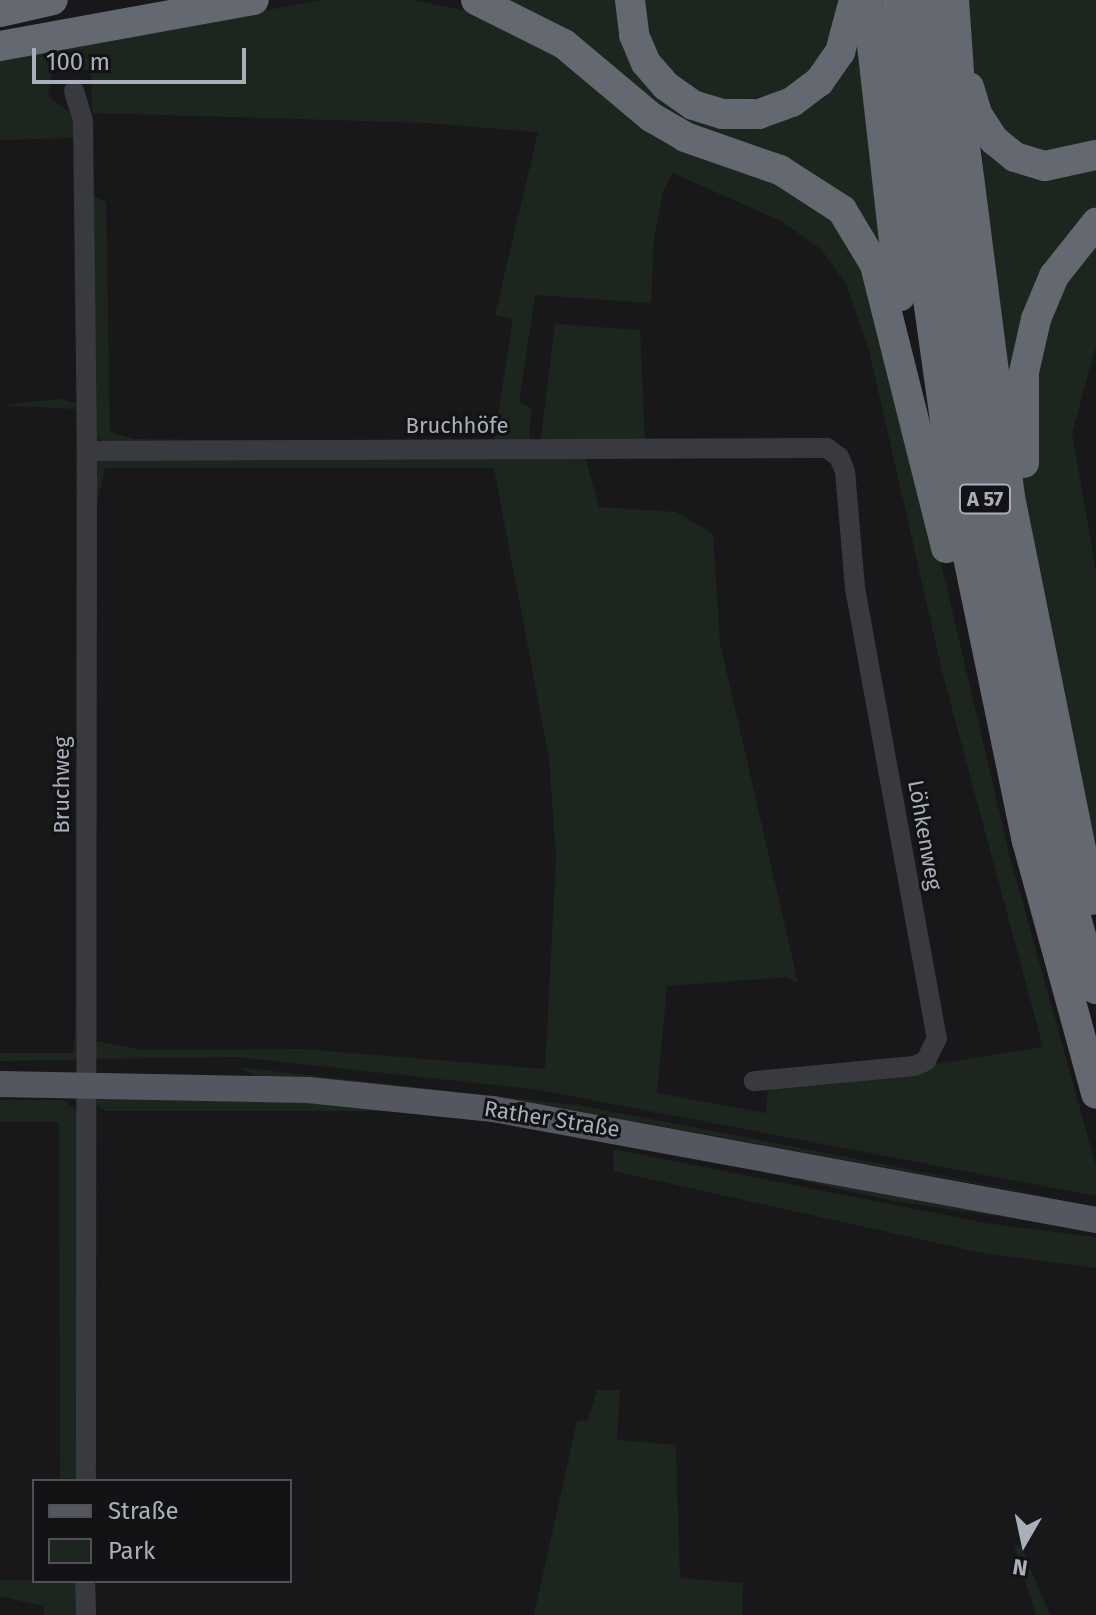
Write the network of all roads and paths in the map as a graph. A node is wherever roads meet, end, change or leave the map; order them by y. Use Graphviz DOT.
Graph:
graph roads {
  1 [pos="53,0"];
  2 [pos="179,0"];
  3 [pos="254,0"];
  4 [pos="476,0"];
  5 [pos="630,0"];
  6 [pos="854,0"];
  7 [pos="867,0"];
  8 [pos="897,0"];
  9 [pos="925,0"];
  10 [pos="954,0"];
  11 [pos="0,12"];
  12 [pos="0,46"];
  13 [pos="74,91"];
  14 [pos="1096,155"];
  15 [pos="1096,223"];
  16 [pos="915,415"];
  17 [pos="827,448"];
  18 [pos="87,451"];
  19 [pos="1049,684"];
  20 [pos="996,706"];
  21 [pos="1096,922"];
  22 [pos="1096,989"];
  23 [pos="754,1081"];
  24 [pos="0,1084"];
  25 [pos="85,1084"];
  26 [pos="1096,1094"];
  27 [pos="1096,1220"];
  28 [pos="86,1479"];
  29 [pos="85,1583"];
  30 [pos="86,1615"];
  1 -- 11 [label="highway"];
  2 -- 12 [label="highway"];
  3 -- 12 [label="highway"];
  4 -- 16 [label="highway"];
  5 -- 6 [label="highway"];
  7 -- 16 [label="highway"];
  8 -- 20 [label="highway, A 57"];
  9 -- 22 [label="highway, A 57"];
  10 -- 14 [label="highway"];
  10 -- 19 [label="highway"];
  13 -- 18 [label="street, Bruchweg"];
  15 -- 19 [label="highway"];
  16 -- 20 [label="highway"];
  17 -- 18 [label="street, Bruchhöfe"];
  17 -- 23 [label="street, Löhkenweg"];
  18 -- 25 [label="street, Bruchweg"];
  19 -- 21 [label="highway"];
  20 -- 26 [label="highway, A 57"];
  24 -- 25 [label="main road, Rather Straße"];
  25 -- 27 [label="main road, Rather Straße"];
  25 -- 28 [label="street, Bruchweg"];
  29 -- 30 [label="street"];
}
